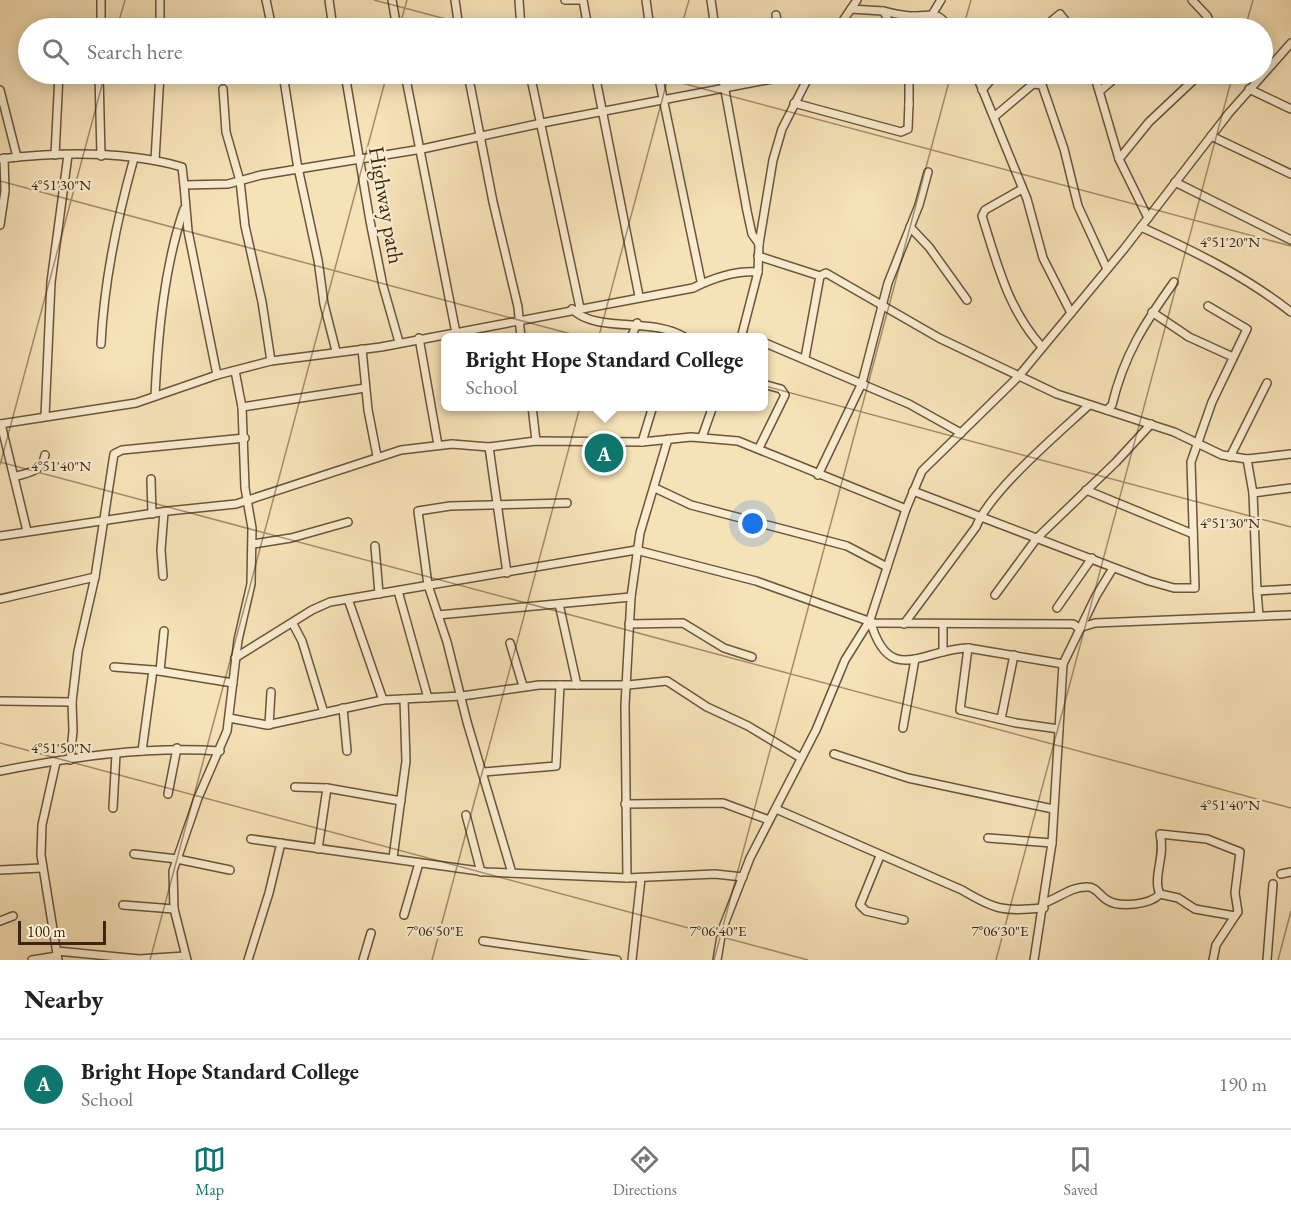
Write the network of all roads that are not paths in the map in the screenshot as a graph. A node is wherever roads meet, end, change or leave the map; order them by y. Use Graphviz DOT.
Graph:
graph roads {
  1 [pos="101,0"];
  2 [pos="160,0"];
  3 [pos="266,0"];
  4 [pos="329,0"];
  5 [pos="392,0"];
  6 [pos="455,0"];
  7 [pos="519,0"];
  8 [pos="566,0"];
  9 [pos="581,0"];
  10 [pos="646,0"];
  11 [pos="711,0"];
  12 [pos="857,0"];
  13 [pos="940,0"];
  14 [pos="1192,0"];
  15 [pos="851,9"];
  16 [pos="883,12"];
  17 [pos="933,13"];
  18 [pos="776,15"];
  19 [pos="914,16"];
  20 [pos="101,18"];
  21 [pos="160,18"];
  22 [pos="270,18"];
  23 [pos="332,18"];
  24 [pos="395,18"];
  25 [pos="458,18"];
  26 [pos="520,18"];
  27 [pos="586,18"];
  28 [pos="649,18"];
  29 [pos="714,18"];
  30 [pos="776,18"];
  31 [pos="845,18"];
  32 [pos="887,18"];
  33 [pos="942,18"];
  34 [pos="1208,18"];
  35 [pos="1291,44"];
  36 [pos="1273,62"];
  37 [pos="58,84"];
  38 [pos="99,84"];
  39 [pos="159,84"];
  40 [pos="285,84"];
  41 [pos="347,84"];
  42 [pos="407,84"];
  43 [pos="470,84"];
  44 [pos="532,84"];
  45 [pos="597,84"];
  46 [pos="660,84"];
  47 [pos="723,84"];
  48 [pos="748,84"];
  49 [pos="804,84"];
  50 [pos="909,84"];
  51 [pos="980,84"];
  52 [pos="987,84"];
  53 [pos="1098,84"];
  54 [pos="1108,84"];
  55 [pos="1189,84"];
  56 [pos="1253,84"];
  57 [pos="223,89"];
  58 [pos="724,89"];
  59 [pos="1249,89"];
  60 [pos="0,90"];
  61 [pos="982,90"];
  62 [pos="1101,90"];
  63 [pos="663,101"];
  64 [pos="794,103"];
  65 [pos="1291,109"];
  66 [pos="603,113"];
  67 [pos="994,117"];
  68 [pos="542,123"];
  69 [pos="1211,136"];
  70 [pos="481,138"];
  71 [pos="422,149"];
  72 [pos="55,155"];
  73 [pos="68,155"];
  74 [pos="101,156"];
  75 [pos="17,157"];
  76 [pos="134,158"];
  77 [pos="2,159"];
  78 [pos="1119,159"];
  79 [pos="155,160"];
  80 [pos="361,160"];
  81 [pos="300,171"];
  82 [pos="928,172"];
  83 [pos="1291,174"];
  84 [pos="240,181"];
  85 [pos="1175,182"];
  86 [pos="184,184"];
  87 [pos="1022,189"];
  88 [pos="184,207"];
  89 [pos="1148,218"];
  90 [pos="0,225"];
  91 [pos="1141,227"];
  92 [pos="910,231"];
  93 [pos="1291,240"];
  94 [pos="759,244"];
  95 [pos="758,256"];
  96 [pos="1107,269"];
  97 [pos="758,272"];
  98 [pos="820,276"];
  99 [pos="701,281"];
  100 [pos="1174,282"];
  101 [pos="639,296"];
  102 [pos="967,300"];
  103 [pos="1208,306"];
  104 [pos="580,308"];
  105 [pos="882,308"];
  106 [pos="572,309"];
  107 [pos="1152,312"];
  108 [pos="1291,312"];
  109 [pos="1071,314"];
  110 [pos="518,320"];
  111 [pos="638,323"];
  112 [pos="456,333"];
  113 [pos="520,333"];
  114 [pos="633,333"];
  115 [pos="670,333"];
  116 [pos="745,333"];
  117 [pos="441,335"];
  118 [pos="419,338"];
  119 [pos="399,342"];
  120 [pos="101,344"];
  121 [pos="768,344"];
  122 [pos="1042,347"];
  123 [pos="362,349"];
  124 [pos="336,351"];
  125 [pos="1233,357"];
  126 [pos="805,358"];
  127 [pos="271,361"];
  128 [pos="235,370"];
  129 [pos="217,375"];
  130 [pos="1018,377"];
  131 [pos="862,383"];
  132 [pos="1267,383"];
  133 [pos="768,385"];
  134 [pos="365,388"];
  135 [pos="155,396"];
  136 [pos="1089,405"];
  137 [pos="242,407"];
  138 [pos="1111,409"];
  139 [pos="533,411"];
  140 [pos="651,411"];
  141 [pos="711,411"];
  142 [pos="45,416"];
  143 [pos="1,424"];
  144 [pos="1151,424"];
  145 [pos="961,433"];
  146 [pos="702,437"];
  147 [pos="245,438"];
  148 [pos="668,439"];
  149 [pos="536,441"];
  150 [pos="642,442"];
  151 [pos="1196,444"];
  152 [pos="438,445"];
  153 [pos="489,447"];
  154 [pos="759,448"];
  155 [pos="1291,454"];
  156 [pos="45,455"];
  157 [pos="377,456"];
  158 [pos="1230,457"];
  159 [pos="1247,459"];
  160 [pos="818,475"];
  161 [pos="14,477"];
  162 [pos="151,479"];
  163 [pos="656,488"];
  164 [pos="1291,488"];
  165 [pos="1086,490"];
  166 [pos="913,491"];
  167 [pos="1252,493"];
  168 [pos="248,500"];
  169 [pos="567,503"];
  170 [pos="499,506"];
  171 [pos="906,509"];
  172 [pos="165,512"];
  173 [pos="152,514"];
  174 [pos="981,515"];
  175 [pos="104,520"];
  176 [pos="348,522"];
  177 [pos="27,531"];
  178 [pos="1193,534"];
  179 [pos="0,536"];
  180 [pos="1037,538"];
  181 [pos="253,544"];
  182 [pos="375,546"];
  183 [pos="636,550"];
  184 [pos="1092,558"];
  185 [pos="887,567"];
  186 [pos="1113,568"];
  187 [pos="507,573"];
  188 [pos="163,576"];
  189 [pos="95,577"];
  190 [pos="428,585"];
  191 [pos="1291,589"];
  192 [pos="398,591"];
  193 [pos="1257,591"];
  194 [pos="379,594"];
  195 [pos="995,595"];
  196 [pos="631,597"];
  197 [pos="0,599"];
  198 [pos="348,599"];
  199 [pos="559,604"];
  200 [pos="1057,608"];
  201 [pos="438,615"];
  202 [pos="1291,615"];
  203 [pos="1259,616"];
  204 [pos="870,620"];
  205 [pos="294,624"];
  206 [pos="629,624"];
  207 [pos="904,624"];
  208 [pos="942,624"];
  209 [pos="1079,628"];
  210 [pos="164,631"];
  211 [pos="510,643"];
  212 [pos="968,648"];
  213 [pos="943,652"];
  214 [pos="1014,655"];
  215 [pos="752,657"];
  216 [pos="235,658"];
  217 [pos="915,659"];
  218 [pos="1063,664"];
  219 [pos="114,667"];
  220 [pos="157,671"];
  221 [pos="233,683"];
  222 [pos="560,685"];
  223 [pos="576,685"];
  224 [pos="628,685"];
  225 [pos="523,686"];
  226 [pos="271,692"];
  227 [pos="462,696"];
  228 [pos="428,698"];
  229 [pos="404,699"];
  230 [pos="383,700"];
  231 [pos="0,701"];
  232 [pos="72,702"];
  233 [pos="344,708"];
  234 [pos="324,713"];
  235 [pos="229,718"];
  236 [pos="1001,719"];
  237 [pos="269,725"];
  238 [pos="903,728"];
  239 [pos="1059,729"];
  240 [pos="177,748"];
  241 [pos="142,751"];
  242 [pos="220,751"];
  243 [pos="347,751"];
  244 [pos="834,753"];
  245 [pos="116,754"];
  246 [pos="801,758"];
  247 [pos="70,760"];
  248 [pos="56,762"];
  249 [pos="0,771"];
  250 [pos="484,772"];
  251 [pos="295,787"];
  252 [pos="327,788"];
  253 [pos="168,794"];
  254 [pos="401,801"];
  255 [pos="625,804"];
  256 [pos="113,808"];
  257 [pos="776,808"];
  258 [pos="1053,809"];
  259 [pos="466,815"];
  260 [pos="769,820"];
  261 [pos="988,838"];
  262 [pos="251,839"];
  263 [pos="281,843"];
  264 [pos="1052,843"];
  265 [pos="318,849"];
  266 [pos="134,854"];
  267 [pos="880,856"];
  268 [pos="393,858"];
  269 [pos="177,859"];
  270 [pos="419,863"];
  271 [pos="41,868"];
  272 [pos="0,870"];
  273 [pos="230,870"];
  274 [pos="481,872"];
  275 [pos="1291,872"];
  276 [pos="513,873"];
  277 [pos="1281,874"];
  278 [pos="743,877"];
  279 [pos="627,878"];
  280 [pos="640,878"];
  281 [pos="1273,884"];
  282 [pos="1160,894"];
  283 [pos="123,905"];
  284 [pos="1044,905"];
  285 [pos="174,909"];
  286 [pos="405,915"];
  287 [pos="13,916"];
  288 [pos="1232,918"];
  289 [pos="904,920"];
  290 [pos="0,921"];
  291 [pos="371,933"];
  292 [pos="483,941"];
  293 [pos="57,956"];
  294 [pos="186,958"];
  295 [pos="32,960"];
  296 [pos="248,960"];
  297 [pos="363,960"];
  298 [pos="617,960"];
  299 [pos="632,960"];
  300 [pos="717,960"];
  301 [pos="1034,960"];
  302 [pos="1213,960"];
  303 [pos="1267,960"];
  1 -- 20 [label="street"];
  2 -- 21 [label="street"];
  3 -- 22 [label="street"];
  4 -- 23 [label="street"];
  5 -- 24 [label="street"];
  6 -- 25 [label="street"];
  7 -- 26 [label="street"];
  8 -- 9 [label="street"];
  9 -- 27 [label="street"];
  10 -- 28 [label="street"];
  11 -- 29 [label="street"];
  12 -- 15 [label="street"];
  13 -- 17 [label="street"];
  14 -- 34 [label="street"];
  15 -- 16 [label="street"];
  15 -- 31 [label="street"];
  16 -- 19 [label="street"];
  16 -- 32 [label="street"];
  17 -- 19 [label="street"];
  17 -- 33 [label="street"];
  18 -- 30 [label="street"];
  35 -- 36 [label="street"];
  37 -- 72 [label="street"];
  38 -- 74 [label="street"];
  39 -- 79 [label="street"];
  40 -- 81 [label="street"];
  41 -- 80 [label="street, Highway path"];
  42 -- 71 [label="street, Highway path"];
  43 -- 70 [label="street"];
  44 -- 68 [label="street"];
  45 -- 66 [label="street"];
  46 -- 63 [label="street"];
  47 -- 58 [label="street"];
  48 -- 58 [label="street"];
  49 -- 64 [label="street"];
  50 -- 64 [label="street"];
  51 -- 61 [label="street"];
  52 -- 61 [label="street"];
  53 -- 62 [label="street"];
  54 -- 62 [label="street"];
  55 -- 78 [label="street"];
  56 -- 59 [label="street"];
  57 -- 84 [label="street"];
  58 -- 63 [label="street"];
  58 -- 94 [label="street"];
  59 -- 65 [label="street"];
  59 -- 69 [label="street"];
  60 -- 75 [label="street"];
  61 -- 67 [label="street"];
  62 -- 78 [label="street"];
  63 -- 66 [label="street"];
  63 -- 99 [label="street"];
  64 -- 94 [label="street"];
  66 -- 68 [label="street"];
  66 -- 101 [label="street"];
  67 -- 87 [label="street"];
  67 -- 96 [label="street"];
  68 -- 70 [label="street"];
  68 -- 104 [label="street"];
  69 -- 83 [label="street"];
  69 -- 85 [label="street"];
  70 -- 71 [label="street"];
  70 -- 110 [label="street"];
  71 -- 80 [label="street"];
  71 -- 112 [label="street, Highway path"];
  72 -- 73 [label="street"];
  72 -- 75 [label="street"];
  73 -- 74 [label="street"];
  73 -- 142 [label="street"];
  74 -- 76 [label="street"];
  75 -- 77 [label="street"];
  76 -- 79 [label="street"];
  76 -- 120 [label="street"];
  77 -- 90 [label="street"];
  78 -- 89 [label="street"];
  79 -- 86 [label="street"];
  80 -- 81 [label="street"];
  80 -- 119 [label="street, Highway path"];
  81 -- 84 [label="street"];
  81 -- 124 [label="street"];
  82 -- 92 [label="street"];
  84 -- 86 [label="street"];
  84 -- 127 [label="street"];
  85 -- 89 [label="street"];
  85 -- 93 [label="street"];
  86 -- 88 [label="street"];
  87 -- 109 [label="street"];
  87 -- 122 [label="street"];
  88 -- 129 [label="street"];
  88 -- 135 [label="street"];
  89 -- 91 [label="street"];
  91 -- 96 [label="street"];
  91 -- 108 [label="street"];
  92 -- 102 [label="street"];
  92 -- 105 [label="street"];
  94 -- 95 [label="street"];
  95 -- 97 [label="street"];
  95 -- 98 [label="street"];
  96 -- 109 [label="street"];
  97 -- 99 [label="street"];
  97 -- 116 [label="street"];
  98 -- 105 [label="street"];
  98 -- 126 [label="street"];
  99 -- 101 [label="street"];
  100 -- 107 [label="street"];
  101 -- 104 [label="street"];
  103 -- 125 [label="street"];
  104 -- 106 [label="street"];
  105 -- 130 [label="street"];
  105 -- 131 [label="street"];
  106 -- 110 [label="street"];
  106 -- 111 [label="street"];
  107 -- 125 [label="street"];
  107 -- 138 [label="street"];
  109 -- 122 [label="street"];
  110 -- 112 [label="street"];
  110 -- 113 [label="street"];
  111 -- 114 [label="street"];
  111 -- 115 [label="street"];
  117 -- 118 [label="street"];
  118 -- 119 [label="street"];
  118 -- 152 [label="street"];
  119 -- 123 [label="street"];
  121 -- 126 [label="street"];
  122 -- 130 [label="street"];
  123 -- 124 [label="street"];
  123 -- 134 [label="street"];
  124 -- 127 [label="street"];
  125 -- 151 [label="street"];
  126 -- 131 [label="street"];
  127 -- 128 [label="street"];
  128 -- 129 [label="street"];
  128 -- 137 [label="street"];
  129 -- 135 [label="street"];
  130 -- 136 [label="street"];
  130 -- 145 [label="street"];
  131 -- 145 [label="street"];
  131 -- 160 [label="street"];
  132 -- 158 [label="street"];
  133 -- 154 [label="street"];
  134 -- 137 [label="street"];
  134 -- 157 [label="street"];
  135 -- 142 [label="street"];
  136 -- 138 [label="street"];
  136 -- 174 [label="street"];
  137 -- 147 [label="street"];
  138 -- 144 [label="street"];
  139 -- 149 [label="street"];
  140 -- 150 [label="street"];
  141 -- 146 [label="street"];
  142 -- 143 [label="street"];
  143 -- 161 [label="street"];
  144 -- 151 [label="street"];
  144 -- 165 [label="street"];
  145 -- 166 [label="street"];
  146 -- 148 [label="street"];
  146 -- 154 [label="street"];
  147 -- 168 [label="street"];
  147 -- 175 [label="street"];
  148 -- 150 [label="street"];
  148 -- 163 [label="street"];
  149 -- 150 [label="street"];
  149 -- 153 [label="street"];
  151 -- 158 [label="street"];
  151 -- 178 [label="street"];
  152 -- 153 [label="street"];
  152 -- 157 [label="street"];
  153 -- 170 [label="street"];
  154 -- 160 [label="street"];
  155 -- 159 [label="street"];
  156 -- 161 [label="street"];
  157 -- 168 [label="street"];
  158 -- 159 [label="street"];
  159 -- 167 [label="street"];
  160 -- 171 [label="street"];
  161 -- 177 [label="street"];
  162 -- 173 [label="street"];
  163 -- 183 [label="street"];
  163 -- 185 [label="street"];
  164 -- 167 [label="street"];
  165 -- 178 [label="street"];
  165 -- 180 [label="street"];
  166 -- 171 [label="street"];
  166 -- 174 [label="street"];
  167 -- 193 [label="street"];
  168 -- 172 [label="street"];
  168 -- 181 [label="street"];
  169 -- 170 [label="street"];
  170 -- 187 [label="street"];
  170 -- 190 [label="street"];
  171 -- 185 [label="street"];
  172 -- 173 [label="street"];
  172 -- 188 [label="street"];
  173 -- 175 [label="street"];
  174 -- 180 [label="street"];
  174 -- 207 [label="street"];
  175 -- 177 [label="street"];
  175 -- 189 [label="street"];
  176 -- 181 [label="street"];
  177 -- 179 [label="street"];
  178 -- 186 [label="street"];
  180 -- 184 [label="street"];
  180 -- 195 [label="street"];
  181 -- 216 [label="street"];
  182 -- 194 [label="street"];
  183 -- 187 [label="street"];
  183 -- 196 [label="street"];
  183 -- 204 [label="street"];
  184 -- 186 [label="street"];
  184 -- 200 [label="street"];
  185 -- 204 [label="street"];
  186 -- 209 [label="street"];
  187 -- 190 [label="street"];
  189 -- 197 [label="street"];
  189 -- 232 [label="street"];
  190 -- 192 [label="street"];
  190 -- 201 [label="street"];
  191 -- 193 [label="street"];
  192 -- 194 [label="street"];
  192 -- 228 [label="street"];
  193 -- 203 [label="street"];
  194 -- 198 [label="street"];
  196 -- 199 [label="street"];
  196 -- 206 [label="street"];
  198 -- 205 [label="street"];
  198 -- 230 [label="street"];
  199 -- 201 [label="street"];
  199 -- 223 [label="street"];
  201 -- 227 [label="street"];
  202 -- 203 [label="street"];
  203 -- 209 [label="street"];
  204 -- 207 [label="street"];
  204 -- 217 [label="street"];
  204 -- 246 [label="street"];
  205 -- 216 [label="street"];
  205 -- 234 [label="street"];
  206 -- 215 [label="street"];
  206 -- 224 [label="street"];
  207 -- 208 [label="street"];
  208 -- 209 [label="street"];
  208 -- 213 [label="street"];
  209 -- 218 [label="street"];
  210 -- 220 [label="street"];
  211 -- 225 [label="street"];
  212 -- 213 [label="street"];
  212 -- 214 [label="street"];
  212 -- 236 [label="street"];
  213 -- 217 [label="street"];
  214 -- 218 [label="street"];
  214 -- 236 [label="street"];
  216 -- 221 [label="street"];
  217 -- 238 [label="street"];
  218 -- 239 [label="street"];
  219 -- 220 [label="street"];
  220 -- 221 [label="street"];
  220 -- 241 [label="street"];
  221 -- 235 [label="street"];
  222 -- 223 [label="street"];
  222 -- 225 [label="street"];
  222 -- 250 [label="street"];
  223 -- 224 [label="street"];
  224 -- 246 [label="street"];
  224 -- 255 [label="street"];
  225 -- 227 [label="street"];
  226 -- 237 [label="street"];
  227 -- 228 [label="street"];
  227 -- 250 [label="street"];
  228 -- 229 [label="street"];
  229 -- 230 [label="street"];
  229 -- 254 [label="street"];
  230 -- 233 [label="street"];
  231 -- 232 [label="street"];
  232 -- 247 [label="street"];
  233 -- 234 [label="street"];
  233 -- 243 [label="street"];
  234 -- 237 [label="street"];
  235 -- 237 [label="street"];
  235 -- 242 [label="street"];
  236 -- 239 [label="street"];
  239 -- 258 [label="street"];
  240 -- 241 [label="street"];
  240 -- 242 [label="street"];
  240 -- 253 [label="street"];
  241 -- 245 [label="street"];
  242 -- 269 [label="street"];
  244 -- 258 [label="street"];
  245 -- 247 [label="street"];
  245 -- 256 [label="street"];
  246 -- 257 [label="street"];
  247 -- 248 [label="street"];
  248 -- 249 [label="street"];
  248 -- 271 [label="street"];
  250 -- 276 [label="street"];
  251 -- 252 [label="street"];
  252 -- 254 [label="street"];
  252 -- 265 [label="street"];
  254 -- 268 [label="street"];
  255 -- 260 [label="street"];
  255 -- 279 [label="street"];
  257 -- 260 [label="street"];
  257 -- 267 [label="street"];
  258 -- 264 [label="street"];
  259 -- 274 [label="street"];
  260 -- 278 [label="street"];
  261 -- 264 [label="street"];
  262 -- 263 [label="street"];
  263 -- 265 [label="street"];
  263 -- 296 [label="street"];
  264 -- 284 [label="street"];
  265 -- 268 [label="street"];
  266 -- 269 [label="street"];
  267 -- 284 [label="street"];
  267 -- 289 [label="street"];
  268 -- 270 [label="street"];
  269 -- 273 [label="street"];
  269 -- 285 [label="street"];
  270 -- 274 [label="street"];
  270 -- 286 [label="street"];
  271 -- 272 [label="street"];
  271 -- 293 [label="street"];
  274 -- 276 [label="street"];
  275 -- 277 [label="street"];
  276 -- 279 [label="street"];
  278 -- 280 [label="street"];
  278 -- 300 [label="street"];
  279 -- 280 [label="street"];
  280 -- 299 [label="street"];
  281 -- 303 [label="street"];
  282 -- 284 [label="street"];
  282 -- 288 [label="street"];
  282 -- 288 [label="street"];
  283 -- 285 [label="street"];
  284 -- 301 [label="street"];
  285 -- 294 [label="street"];
  287 -- 290 [label="street"];
  288 -- 302 [label="street"];
  291 -- 297 [label="street"];
  292 -- 298 [label="street"];
  293 -- 294 [label="street"];
  293 -- 295 [label="street"];
}
